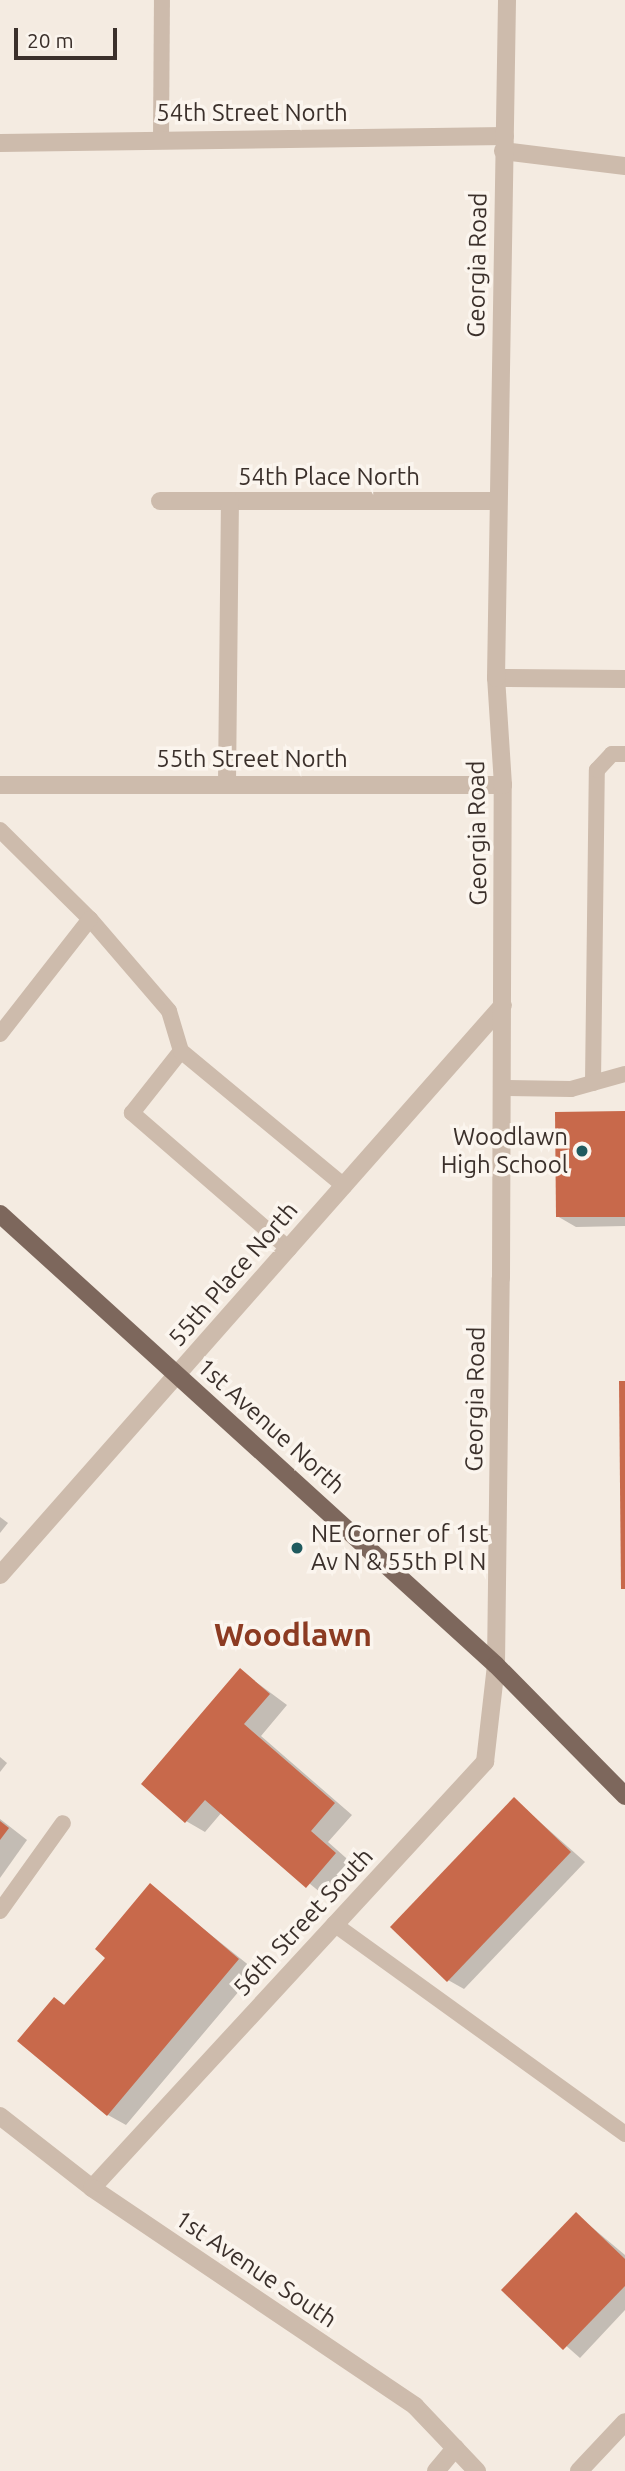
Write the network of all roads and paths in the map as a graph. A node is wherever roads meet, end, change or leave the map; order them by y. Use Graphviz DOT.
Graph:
graph roads {
  1 [pos="162,0"];
  2 [pos="507,0"];
  3 [pos="161,138"];
  4 [pos="0,143"];
  5 [pos="504,143"];
  6 [pos="625,166"];
  7 [pos="160,500"];
  8 [pos="230,501"];
  9 [pos="498,502"];
  10 [pos="496,678"];
  11 [pos="625,679"];
  12 [pos="625,754"];
  13 [pos="227,783"];
  14 [pos="0,785"];
  15 [pos="503,785"];
  16 [pos="0,830"];
  17 [pos="90,919"];
  18 [pos="503,1005"];
  19 [pos="0,1034"];
  20 [pos="181,1051"];
  21 [pos="625,1074"];
  22 [pos="593,1083"];
  23 [pos="502,1088"];
  24 [pos="344,1186"];
  25 [pos="0,1214"];
  26 [pos="289,1249"];
  27 [pos="178,1374"];
  28 [pos="0,1575"];
  29 [pos="496,1665"];
  30 [pos="625,1796"];
  31 [pos="63,1823"];
  32 [pos="0,1911"];
  33 [pos="334,1924"];
  34 [pos="0,2116"];
  35 [pos="625,2134"];
  36 [pos="92,2188"];
  37 [pos="625,2422"];
  38 [pos="455,2448"];
  39 [pos="436,2471"];
  40 [pos="477,2471"];
  41 [pos="579,2471"];
  1 -- 3 [label="lane"];
  2 -- 5 [label="street, Georgia Road"];
  3 -- 4 [label="street, 54th Street North"];
  3 -- 5 [label="street, 54th Street North"];
  5 -- 6 [label="street, 54th Street North"];
  5 -- 9 [label="street, Georgia Road"];
  7 -- 8 [label="street, 54th Place North"];
  8 -- 9 [label="street, 54th Place North"];
  8 -- 13 [label="street"];
  9 -- 10 [label="street, Georgia Road"];
  10 -- 11 [label="street"];
  10 -- 15 [label="street, Georgia Road"];
  12 -- 22 [label="lane"];
  13 -- 14 [label="street, 55th Street North"];
  13 -- 15 [label="street, 55th Street North"];
  15 -- 18 [label="street, Georgia Road"];
  16 -- 17 [label="lane"];
  17 -- 19 [label="lane"];
  17 -- 20 [label="lane"];
  18 -- 23 [label="street, Georgia Road"];
  18 -- 24 [label="street, 55th Place North"];
  20 -- 24 [label="lane"];
  20 -- 26 [label="lane"];
  21 -- 22 [label="lane"];
  22 -- 23 [label="lane"];
  23 -- 29 [label="street, Georgia Road"];
  24 -- 26 [label="street, 55th Place North"];
  25 -- 27 [label="main road, 1st Avenue North"];
  26 -- 27 [label="street, 55th Place North"];
  27 -- 28 [label="street, 55th Place North"];
  27 -- 29 [label="main road, 1st Avenue North"];
  29 -- 30 [label="main road, 1st Avenue North"];
  29 -- 33 [label="street, 56th Street South"];
  31 -- 32 [label="lane"];
  33 -- 35 [label="lane"];
  33 -- 36 [label="street, 56th Street South"];
  34 -- 36 [label="street, 1st Avenue South"];
  36 -- 38 [label="street, 1st Avenue South"];
  37 -- 41 [label="street"];
  38 -- 39 [label="street"];
  38 -- 40 [label="street, 1st Avenue South"];
}
